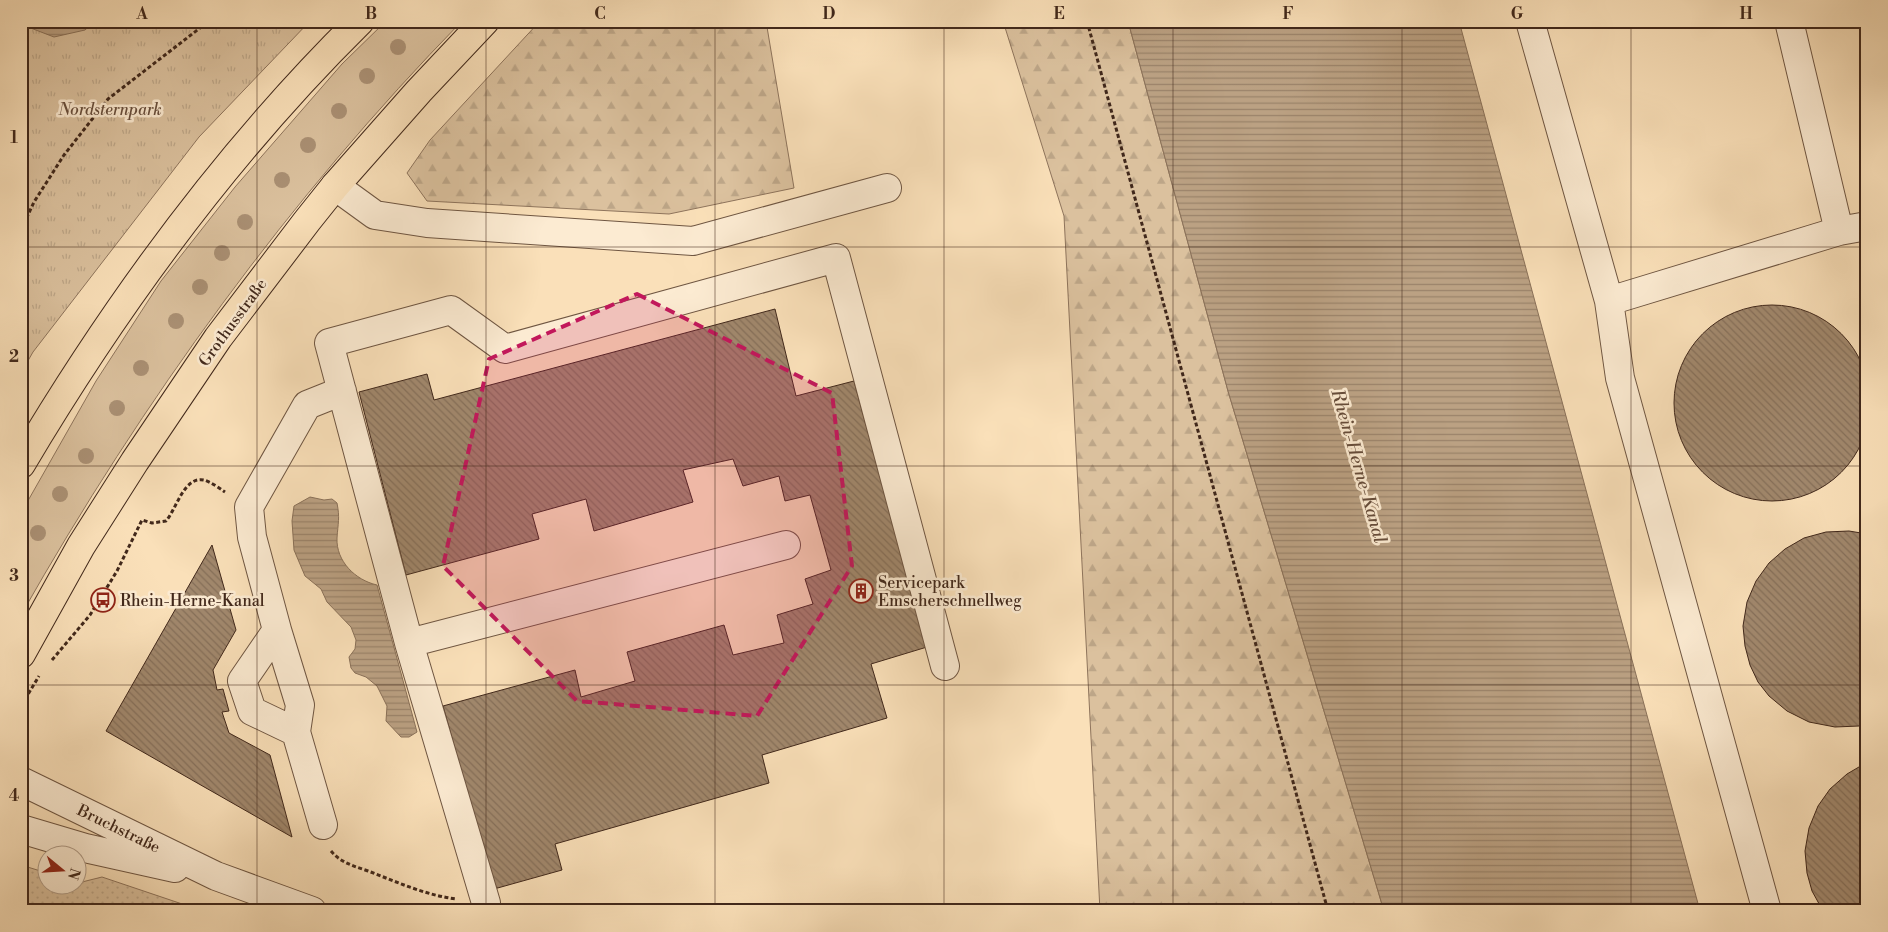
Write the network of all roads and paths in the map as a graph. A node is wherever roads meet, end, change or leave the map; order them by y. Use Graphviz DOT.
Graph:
graph roads {
  1 [pos="210,21"];
  2 [pos="360,21"];
  3 [pos="485,21"];
  4 [pos="1087,21"];
  5 [pos="1530,21"];
  6 [pos="1789,21"];
  7 [pos="335,186"];
  8 [pos="887,188"];
  9 [pos="1867,226"];
  10 [pos="21,230"];
  11 [pos="1840,232"];
  12 [pos="1609,302"];
  13 [pos="342,391"];
  14 [pos="21,464"];
  15 [pos="226,492"];
  16 [pos="786,545"];
  17 [pos="277,630"];
  18 [pos="409,644"];
  19 [pos="21,654"];
  20 [pos="945,666"];
  21 [pos="46,667"];
  22 [pos="40,674"];
  23 [pos="21,696"];
  24 [pos="27,696"];
  25 [pos="296,732"];
  26 [pos="21,750"];
  27 [pos="21,781"];
  28 [pos="323,824"];
  29 [pos="21,829"];
  30 [pos="216,876"];
  31 [pos="483,899"];
  32 [pos="312,911"];
  33 [pos="1328,911"];
  34 [pos="1768,911"];
  1 -- 10 [label="path"];
  2 -- 14 [label="main road"];
  3 -- 7 [label="main road, Grothusstraße"];
  4 -- 33 [label="path"];
  5 -- 12 [label="street"];
  6 -- 11 [label="street"];
  7 -- 8 [label="street"];
  7 -- 19 [label="main road, Grothusstraße"];
  9 -- 11 [label="street"];
  11 -- 12 [label="street"];
  12 -- 34 [label="street"];
  13 -- 17 [label="street"];
  13 -- 18 [label="street"];
  13 -- 20 [label="street"];
  15 -- 21 [label="path"];
  16 -- 18 [label="street"];
  17 -- 25 [label="street"];
  17 -- 25 [label="street"];
  18 -- 31 [label="street"];
  22 -- 24 [label="path"];
  23 -- 24 [label="path"];
  24 -- 26 [label="path"];
  25 -- 28 [label="street"];
  27 -- 30 [label="street, Bruchstraße"];
  28 -- 31 [label="path"];
  29 -- 30 [label="street, Bruchstraße"];
  30 -- 32 [label="street, Bruchstraße"];
}
